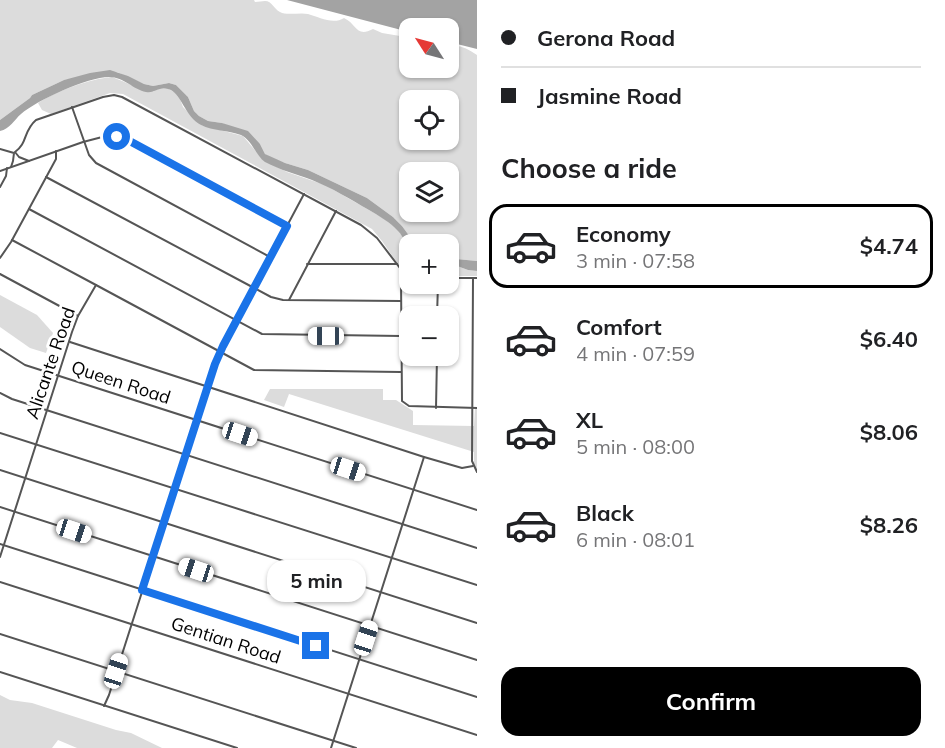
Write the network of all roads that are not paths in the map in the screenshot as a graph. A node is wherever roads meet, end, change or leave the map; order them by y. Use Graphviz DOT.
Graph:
graph roads {
  1 [pos="72,107"];
  2 [pos="84,142"];
  3 [pos="0,149"];
  4 [pos="56,152"];
  5 [pos="29,161"];
  6 [pos="9,168"];
  7 [pos="0,171"];
  8 [pos="46,177"];
  9 [pos="0,188"];
  10 [pos="304,194"];
  11 [pos="29,209"];
  12 [pos="336,211"];
  13 [pos="287,226"];
  14 [pos="12,240"];
  15 [pos="270,257"];
  16 [pos="0,258"];
  17 [pos="307,264"];
  18 [pos="397,264"];
  19 [pos="399,266"];
  20 [pos="0,274"];
  21 [pos="459,278"];
  22 [pos="473,278"];
  23 [pos="477,278"];
  24 [pos="96,285"];
  25 [pos="254,289"];
  26 [pos="401,294"];
  27 [pos="289,300"];
  28 [pos="401,301"];
  29 [pos="401,306"];
  30 [pos="78,316"];
  31 [pos="236,321"];
  32 [pos="399,336"];
  33 [pos="69,342"];
  34 [pos="0,349"];
  35 [pos="220,352"];
  36 [pos="401,366"];
  37 [pos="437,366"];
  38 [pos="401,372"];
  39 [pos="58,376"];
  40 [pos="207,386"];
  41 [pos="0,393"];
  42 [pos="436,408"];
  43 [pos="472,408"];
  44 [pos="477,408"];
  45 [pos="47,410"];
  46 [pos="196,420"];
  47 [pos="0,433"];
  48 [pos="36,444"];
  49 [pos="186,454"];
  50 [pos="424,457"];
  51 [pos="473,466"];
  52 [pos="0,470"];
  53 [pos="477,472"];
  54 [pos="25,478"];
  55 [pos="175,488"];
  56 [pos="414,490"];
  57 [pos="0,507"];
  58 [pos="477,510"];
  59 [pos="15,512"];
  60 [pos="164,522"];
  61 [pos="403,524"];
  62 [pos="2,545"];
  63 [pos="477,548"];
  64 [pos="153,556"];
  65 [pos="0,557"];
  66 [pos="392,558"];
  67 [pos="0,582"];
  68 [pos="477,585"];
  69 [pos="142,590"];
  70 [pos="381,592"];
  71 [pos="477,622"];
  72 [pos="131,624"];
  73 [pos="370,626"];
  74 [pos="0,634"];
  75 [pos="359,660"];
  76 [pos="477,660"];
  77 [pos="116,671"];
  78 [pos="0,672"];
  79 [pos="348,693"];
  80 [pos="477,697"];
  81 [pos="104,706"];
  82 [pos="477,735"];
  83 [pos="333,741"];
  84 [pos="237,748"];
  85 [pos="331,748"];
  86 [pos="357,748"];
  1 -- 2 [label="street"];
  1 -- 5 [label="street"];
  1 -- 10 [label="street"];
  2 -- 4 [label="street"];
  2 -- 13 [label="street"];
  2 -- 15 [label="street"];
  3 -- 6 [label="street"];
  4 -- 5 [label="street"];
  4 -- 8 [label="street"];
  5 -- 6 [label="street"];
  6 -- 7 [label="street"];
  6 -- 9 [label="street"];
  8 -- 11 [label="street"];
  8 -- 25 [label="street"];
  10 -- 12 [label="street"];
  10 -- 13 [label="street"];
  11 -- 14 [label="street"];
  11 -- 31 [label="street"];
  12 -- 17 [label="street"];
  12 -- 18 [label="street"];
  13 -- 15 [label="street"];
  14 -- 16 [label="street"];
  14 -- 24 [label="street"];
  15 -- 25 [label="street"];
  17 -- 18 [label="street"];
  17 -- 27 [label="street"];
  18 -- 19 [label="street"];
  20 -- 30 [label="street"];
  21 -- 22 [label="street"];
  22 -- 23 [label="street"];
  22 -- 43 [label="street"];
  24 -- 30 [label="street, Alicante Road"];
  24 -- 35 [label="street"];
  25 -- 27 [label="street"];
  25 -- 31 [label="street"];
  26 -- 28 [label="street"];
  27 -- 28 [label="street"];
  28 -- 29 [label="street"];
  30 -- 33 [label="street, Alicante Road"];
  31 -- 32 [label="street"];
  31 -- 35 [label="street"];
  33 -- 39 [label="street, Alicante Road"];
  33 -- 40 [label="street"];
  34 -- 39 [label="street, Queen Road"];
  35 -- 38 [label="street"];
  35 -- 40 [label="street"];
  36 -- 38 [label="street"];
  37 -- 42 [label="street"];
  38 -- 42 [label="street"];
  39 -- 45 [label="street, Alicante Road"];
  39 -- 46 [label="street, Queen Road"];
  40 -- 46 [label="street"];
  40 -- 50 [label="street"];
  41 -- 45 [label="street"];
  42 -- 43 [label="street"];
  43 -- 44 [label="street"];
  43 -- 51 [label="street"];
  45 -- 48 [label="street, Alicante Road"];
  45 -- 49 [label="street"];
  46 -- 49 [label="street"];
  46 -- 56 [label="street, Queen Road"];
  47 -- 48 [label="street"];
  48 -- 54 [label="street, Alicante Road"];
  48 -- 55 [label="street"];
  49 -- 55 [label="street"];
  49 -- 61 [label="street"];
  50 -- 51 [label="street"];
  50 -- 56 [label="street"];
  51 -- 53 [label="street"];
  52 -- 54 [label="street"];
  54 -- 59 [label="street, Alicante Road"];
  54 -- 60 [label="street"];
  55 -- 60 [label="street"];
  55 -- 66 [label="street"];
  56 -- 58 [label="street, Queen Road"];
  56 -- 61 [label="street"];
  57 -- 59 [label="street"];
  59 -- 62 [label="street, Alicante Road"];
  59 -- 64 [label="street"];
  60 -- 64 [label="street"];
  60 -- 70 [label="street"];
  61 -- 63 [label="street"];
  61 -- 66 [label="street"];
  62 -- 65 [label="street, Alicante Road"];
  62 -- 69 [label="street"];
  64 -- 69 [label="street"];
  64 -- 73 [label="street"];
  66 -- 68 [label="street"];
  66 -- 70 [label="street"];
  67 -- 72 [label="street, Gentian Road"];
  69 -- 72 [label="street"];
  69 -- 75 [label="street"];
  70 -- 71 [label="street"];
  70 -- 73 [label="street"];
  72 -- 77 [label="street"];
  72 -- 79 [label="street, Gentian Road"];
  73 -- 75 [label="street"];
  73 -- 76 [label="street"];
  74 -- 77 [label="street"];
  75 -- 79 [label="street"];
  75 -- 80 [label="street"];
  77 -- 81 [label="street"];
  77 -- 83 [label="street"];
  78 -- 81 [label="street"];
  79 -- 82 [label="street, Gentian Road"];
  79 -- 83 [label="street"];
  81 -- 84 [label="street"];
  83 -- 85 [label="street"];
  83 -- 86 [label="street"];
}
